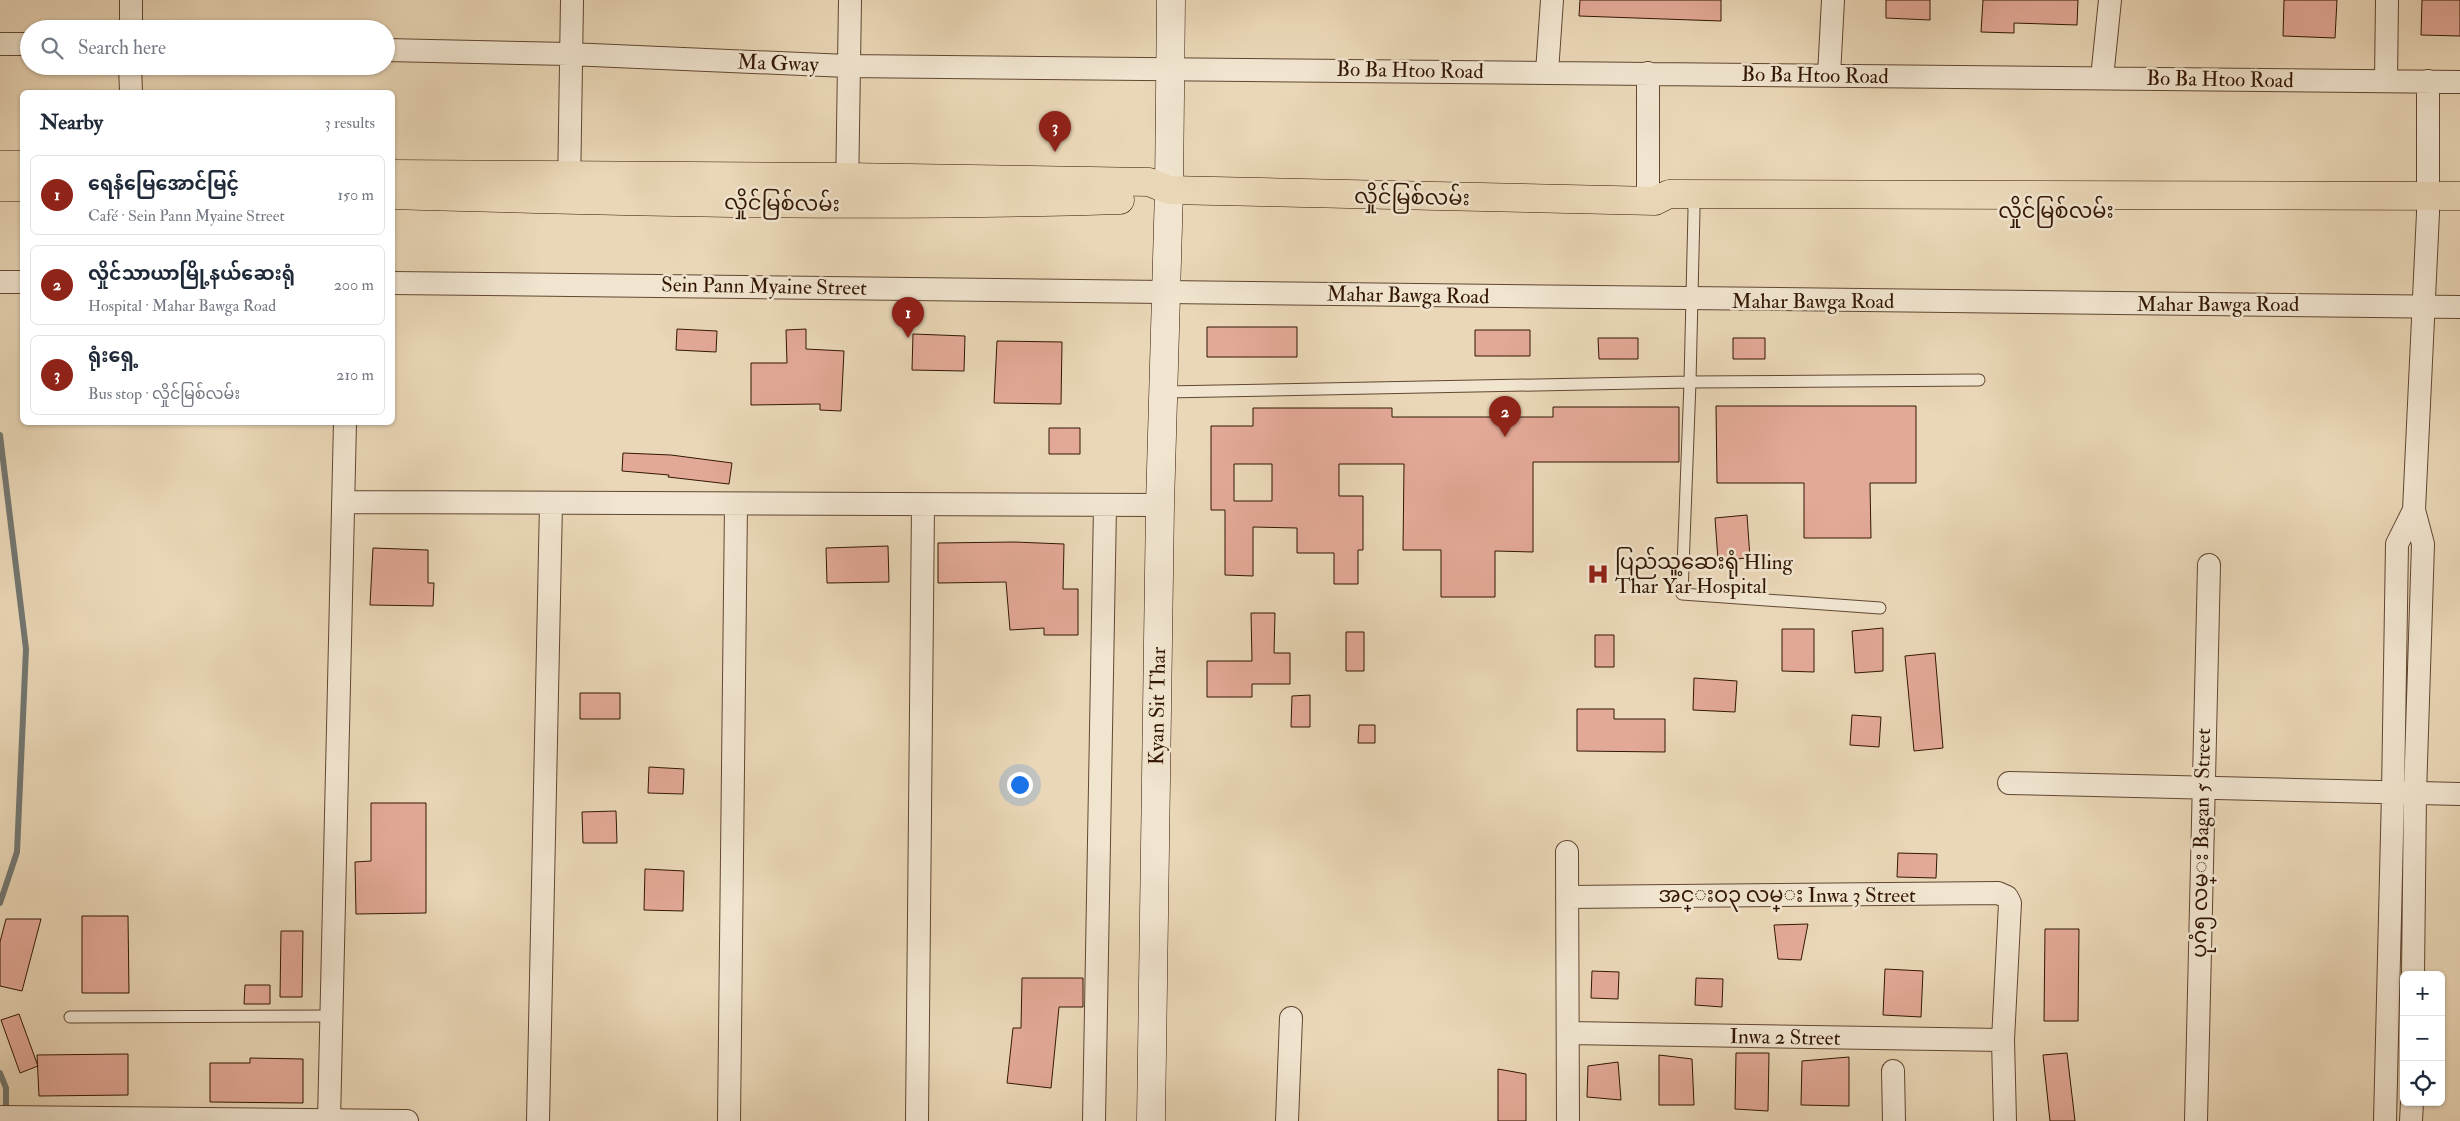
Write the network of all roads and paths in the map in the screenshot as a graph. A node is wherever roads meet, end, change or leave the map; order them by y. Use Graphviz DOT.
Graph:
graph roads {
  1 [pos="131,0"];
  2 [pos="572,0"];
  3 [pos="850,0"];
  4 [pos="1172,0"];
  5 [pos="1552,0"];
  6 [pos="1833,0"];
  7 [pos="2110,0"];
  8 [pos="2387,0"];
  9 [pos="131,20"];
  10 [pos="0,44"];
  11 [pos="20,44"];
  12 [pos="395,50"];
  13 [pos="569,54"];
  14 [pos="847,66"];
  15 [pos="1170,68"];
  16 [pos="1547,72"];
  17 [pos="1648,73"];
  18 [pos="130,75"];
  19 [pos="1829,75"];
  20 [pos="2102,78"];
  21 [pos="2386,81"];
  22 [pos="2428,81"];
  23 [pos="2460,82"];
  24 [pos="131,90"];
  25 [pos="0,164"];
  26 [pos="20,165"];
  27 [pos="395,174"];
  28 [pos="846,177"];
  29 [pos="0,187"];
  30 [pos="20,187"];
  31 [pos="569,188"];
  32 [pos="1169,190"];
  33 [pos="395,195"];
  34 [pos="2460,196"];
  35 [pos="1652,201"];
  36 [pos="1693,202"];
  37 [pos="847,203"];
  38 [pos="2428,205"];
  39 [pos="2460,214"];
  40 [pos="0,282"];
  41 [pos="20,282"];
  42 [pos="395,282"];
  43 [pos="1166,290"];
  44 [pos="1692,300"];
  45 [pos="2424,305"];
  46 [pos="2460,307"];
  47 [pos="1979,380"];
  48 [pos="1690,382"];
  49 [pos="1165,392"];
  50 [pos="344,425"];
  51 [pos="343,502"];
  52 [pos="551,503"];
  53 [pos="736,504"];
  54 [pos="923,505"];
  55 [pos="1160,505"];
  56 [pos="1104,506"];
  57 [pos="2209,565"];
  58 [pos="1880,608"];
  59 [pos="2010,783"];
  60 [pos="2202,788"];
  61 [pos="2404,793"];
  62 [pos="2460,794"];
  63 [pos="1567,852"];
  64 [pos="1567,897"];
  65 [pos="2413,971"];
  66 [pos="331,1016"];
  67 [pos="70,1017"];
  68 [pos="1292,1018"];
  69 [pos="1568,1033"];
  70 [pos="2003,1040"];
  71 [pos="1893,1071"];
  72 [pos="2412,1106"];
  73 [pos="0,1117"];
  74 [pos="132,1120"];
  75 [pos="329,1120"];
  76 [pos="407,1121"];
  77 [pos="538,1121"];
  78 [pos="730,1121"];
  79 [pos="917,1121"];
  80 [pos="1094,1121"];
  81 [pos="1151,1121"];
  82 [pos="1287,1121"];
  83 [pos="1568,1121"];
  84 [pos="1894,1121"];
  85 [pos="2005,1121"];
  86 [pos="2196,1121"];
  87 [pos="2384,1121"];
  88 [pos="2411,1121"];
  1 -- 9 [label="street"];
  2 -- 13 [label="street"];
  3 -- 14 [label="street"];
  4 -- 15 [label="main road, Kyan Sit Thar"];
  5 -- 16 [label="street"];
  6 -- 19 [label="street"];
  7 -- 20 [label="street"];
  8 -- 21 [label="street"];
  10 -- 11 [label="street"];
  12 -- 13 [label="street, Ma Gway"];
  13 -- 14 [label="street, Ma Gway"];
  13 -- 31 [label="street"];
  14 -- 15 [label="street, Ma Gway"];
  14 -- 28 [label="street"];
  15 -- 16 [label="street, Bo Ba Htoo Road"];
  15 -- 32 [label="main road, Kyan Sit Thar"];
  16 -- 17 [label="street, Bo Ba Htoo Road"];
  17 -- 19 [label="street, Bo Ba Htoo Road"];
  17 -- 35 [label="street"];
  18 -- 24 [label="street"];
  19 -- 20 [label="street, Bo Ba Htoo Road"];
  20 -- 21 [label="street, Bo Ba Htoo Road"];
  21 -- 22 [label="street, Bo Ba Htoo Road"];
  22 -- 23 [label="street, Bo Ba Htoo Road"];
  22 -- 38 [label="street"];
  25 -- 26 [label="main road"];
  27 -- 31 [label="main road, လှိုင်မြစ်လမ်း"];
  28 -- 31 [label="main road, လှိုင်မြစ်လမ်း"];
  28 -- 32 [label="main road, လှိုင်မြစ်လမ်း"];
  28 -- 37 [label="street"];
  29 -- 30 [label="main road"];
  31 -- 33 [label="main road, လှိုင်မြစ်လမ်း"];
  31 -- 37 [label="main road, လှိုင်မြစ်လမ်း"];
  32 -- 35 [label="main road, လှိုင်မြစ်လမ်း"];
  32 -- 37 [label="main road, လှိုင်မြစ်လမ်း"];
  32 -- 43 [label="main road, Kyan Sit Thar"];
  34 -- 38 [label="main road, လှိုင်မြစ်လမ်း"];
  35 -- 36 [label="main road, လှိုင်မြစ်လမ်း"];
  36 -- 38 [label="main road, လှိုင်မြစ်လမ်း"];
  36 -- 44 [label="lane"];
  38 -- 39 [label="main road, လှိုင်မြစ်လမ်း"];
  38 -- 45 [label="street"];
  40 -- 41 [label="street"];
  42 -- 43 [label="street, Sein Pann Myaine Street"];
  43 -- 44 [label="street, Mahar Bawga Road"];
  43 -- 49 [label="main road, Kyan Sit Thar"];
  44 -- 45 [label="street, Mahar Bawga Road"];
  44 -- 48 [label="lane"];
  45 -- 46 [label="street, Mahar Bawga Road"];
  45 -- 61 [label="street"];
  47 -- 48 [label="lane"];
  48 -- 49 [label="lane"];
  48 -- 58 [label="lane"];
  49 -- 55 [label="main road, Kyan Sit Thar"];
  50 -- 51 [label="street"];
  51 -- 52 [label="street"];
  51 -- 66 [label="street"];
  52 -- 53 [label="street"];
  52 -- 77 [label="street"];
  53 -- 54 [label="street"];
  53 -- 78 [label="street"];
  54 -- 56 [label="street"];
  54 -- 79 [label="street"];
  55 -- 56 [label="street"];
  55 -- 81 [label="main road, Kyan Sit Thar"];
  56 -- 80 [label="street"];
  57 -- 60 [label="street, ပုဂံ၅ လမ္း Bagan 5 Street"];
  59 -- 60 [label="street"];
  60 -- 61 [label="street"];
  60 -- 86 [label="street, ပုဂံ၅ လမ္း Bagan 5 Street"];
  61 -- 62 [label="street"];
  61 -- 65 [label="street"];
  61 -- 87 [label="street"];
  63 -- 64 [label="street"];
  64 -- 69 [label="street"];
  64 -- 70 [label="street, အင္းဝ၃ လမ္း Inwa 3 Street"];
  66 -- 67 [label="lane"];
  66 -- 75 [label="street"];
  68 -- 82 [label="street"];
  69 -- 70 [label="street, Inwa 2 Street"];
  69 -- 83 [label="street"];
  70 -- 85 [label="street"];
  71 -- 84 [label="street"];
  72 -- 88 [label="street"];
  73 -- 74 [label="street"];
  74 -- 75 [label="street"];
  75 -- 76 [label="street"];
}
